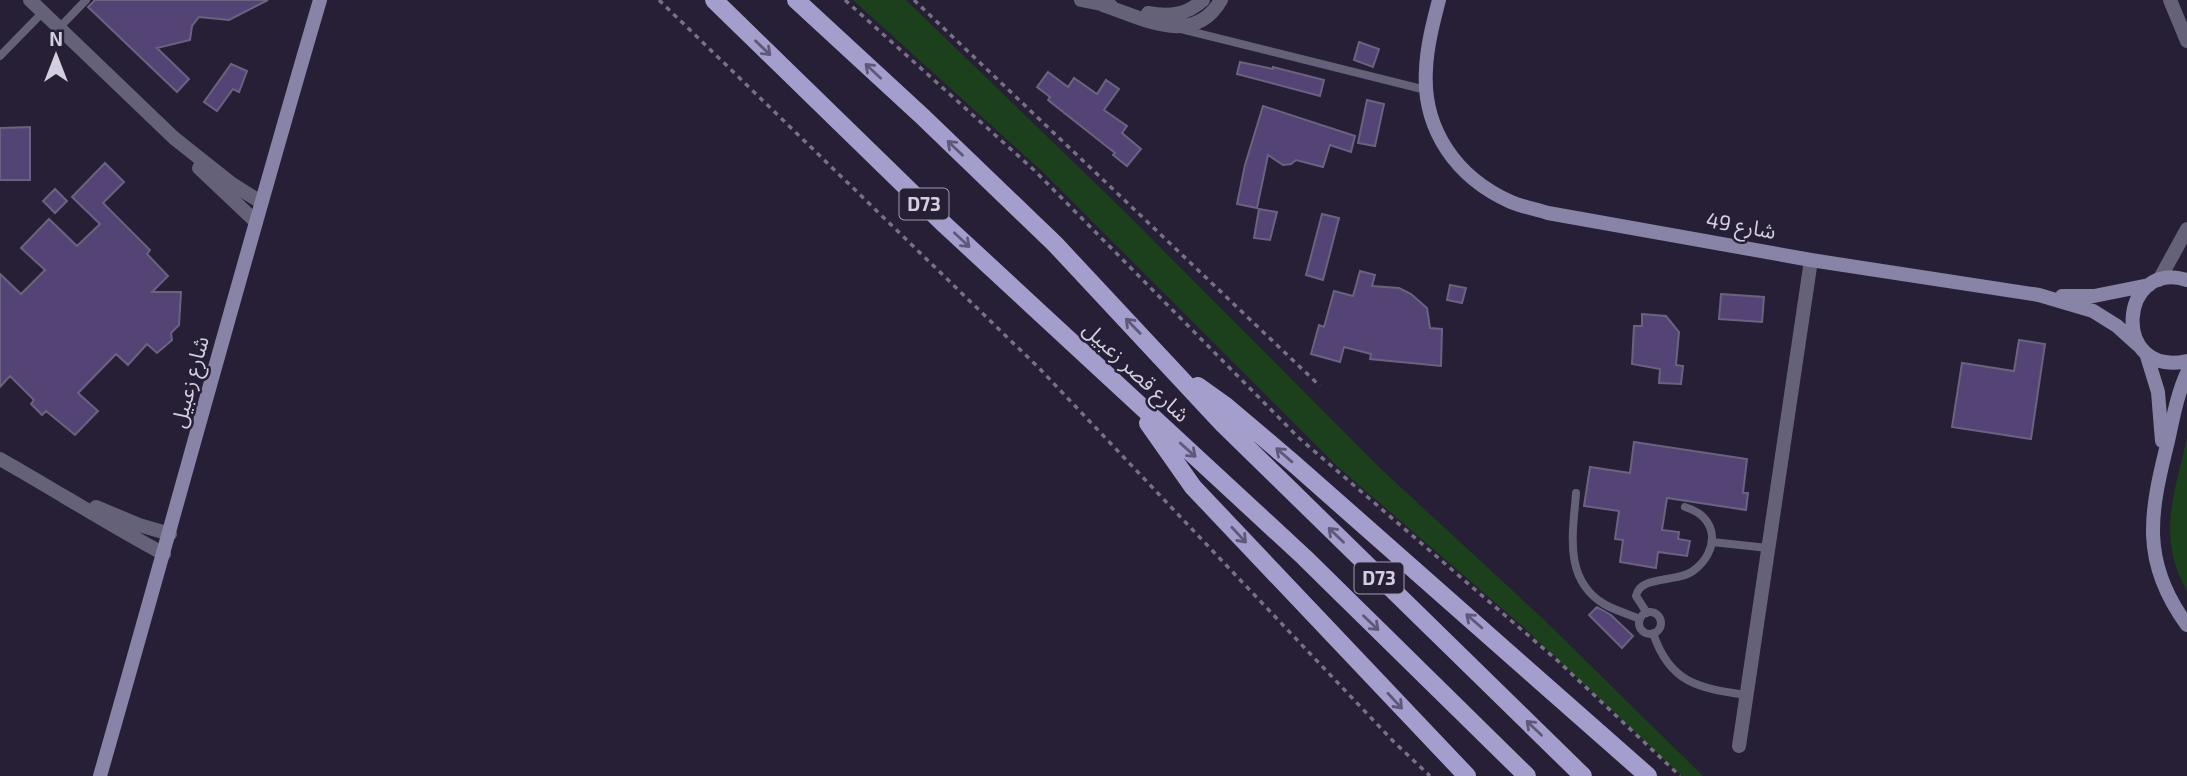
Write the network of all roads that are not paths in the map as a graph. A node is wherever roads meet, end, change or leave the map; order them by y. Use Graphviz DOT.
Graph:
graph roads {
  1 [pos="30,0"];
  2 [pos="86,0"];
  3 [pos="320,0"];
  4 [pos="715,0"];
  5 [pos="796,0"];
  6 [pos="1081,0"];
  7 [pos="1203,0"];
  8 [pos="1220,0"];
  9 [pos="1438,0"];
  10 [pos="2170,0"];
  11 [pos="1103,5"];
  12 [pos="43,12"];
  13 [pos="59,28"];
  14 [pos="1177,28"];
  15 [pos="2187,41"];
  16 [pos="0,56"];
  17 [pos="1426,90"];
  18 [pos="174,138"];
  19 [pos="261,202"];
  20 [pos="256,222"];
  21 [pos="2187,229"];
  22 [pos="1811,260"];
  23 [pos="2187,280"];
  24 [pos="2154,282"];
  25 [pos="2039,295"];
  26 [pos="2142,349"];
  27 [pos="2187,361"];
  28 [pos="2187,373"];
  29 [pos="1180,376"];
  30 [pos="1138,404"];
  31 [pos="0,459"];
  32 [pos="2163,460"];
  33 [pos="56,490"];
  34 [pos="1576,493"];
  35 [pos="1685,507"];
  36 [pos="170,534"];
  37 [pos="1712,542"];
  38 [pos="1768,548"];
  39 [pos="164,554"];
  40 [pos="1643,616"];
  41 [pos="2187,625"];
  42 [pos="1653,633"];
  43 [pos="1746,695"];
  44 [pos="1739,746"];
  45 [pos="100,776"];
  46 [pos="1467,776"];
  47 [pos="1527,776"];
  48 [pos="1583,776"];
  49 [pos="1647,776"];
  1 -- 12 [label="street"];
  2 -- 13 [label="lane"];
  3 -- 19 [label="street, شارع زعبيل"];
  4 -- 30 [label="main road, شارع قصر زعبيل / D73, one-way"];
  29 -- 5 [label="main road, شارع قصر زعبيل / D73, one-way"];
  6 -- 11 [label="street"];
  7 -- 11 [label="street"];
  8 -- 14 [label="street"];
  9 -- 17 [label="street, شارع 49"];
  10 -- 15 [label="street"];
  11 -- 14 [label="street"];
  12 -- 13 [label="street"];
  12 -- 16 [label="lane"];
  13 -- 18 [label="street"];
  14 -- 17 [label="lane"];
  17 -- 22 [label="street, شارع 49"];
  18 -- 19 [label="street"];
  18 -- 20 [label="street"];
  19 -- 20 [label="street, شارع زعبيل"];
  20 -- 36 [label="street, شارع زعبيل"];
  21 -- 24 [label="street"];
  22 -- 25 [label="street, شارع 49"];
  22 -- 38 [label="street"];
  23 -- 24 [label="street, شارع 49"];
  24 -- 25 [label="street, شارع 49"];
  24 -- 26 [label="street"];
  25 -- 26 [label="street, شارع 49"];
  26 -- 27 [label="street"];
  26 -- 32 [label="street"];
  28 -- 32 [label="street"];
  48 -- 29 [label="main road, شارع قصر زعبيل / D73, one-way"];
  49 -- 29 [label="main road, one-way"];
  30 -- 46 [label="main road, one-way"];
  30 -- 47 [label="main road, شارع قصر زعبيل / D73, one-way"];
  31 -- 33 [label="street"];
  32 -- 41 [label="street"];
  33 -- 36 [label="street"];
  33 -- 39 [label="street"];
  34 -- 40 [label="lane"];
  35 -- 37 [label="lane"];
  36 -- 39 [label="street, شارع زعبيل"];
  37 -- 38 [label="lane"];
  37 -- 40 [label="lane"];
  38 -- 43 [label="street"];
  39 -- 45 [label="street, شارع زعبيل"];
  40 -- 42 [label="lane"];
  40 -- 42 [label="lane"];
  42 -- 43 [label="lane"];
  43 -- 44 [label="street"];
}
